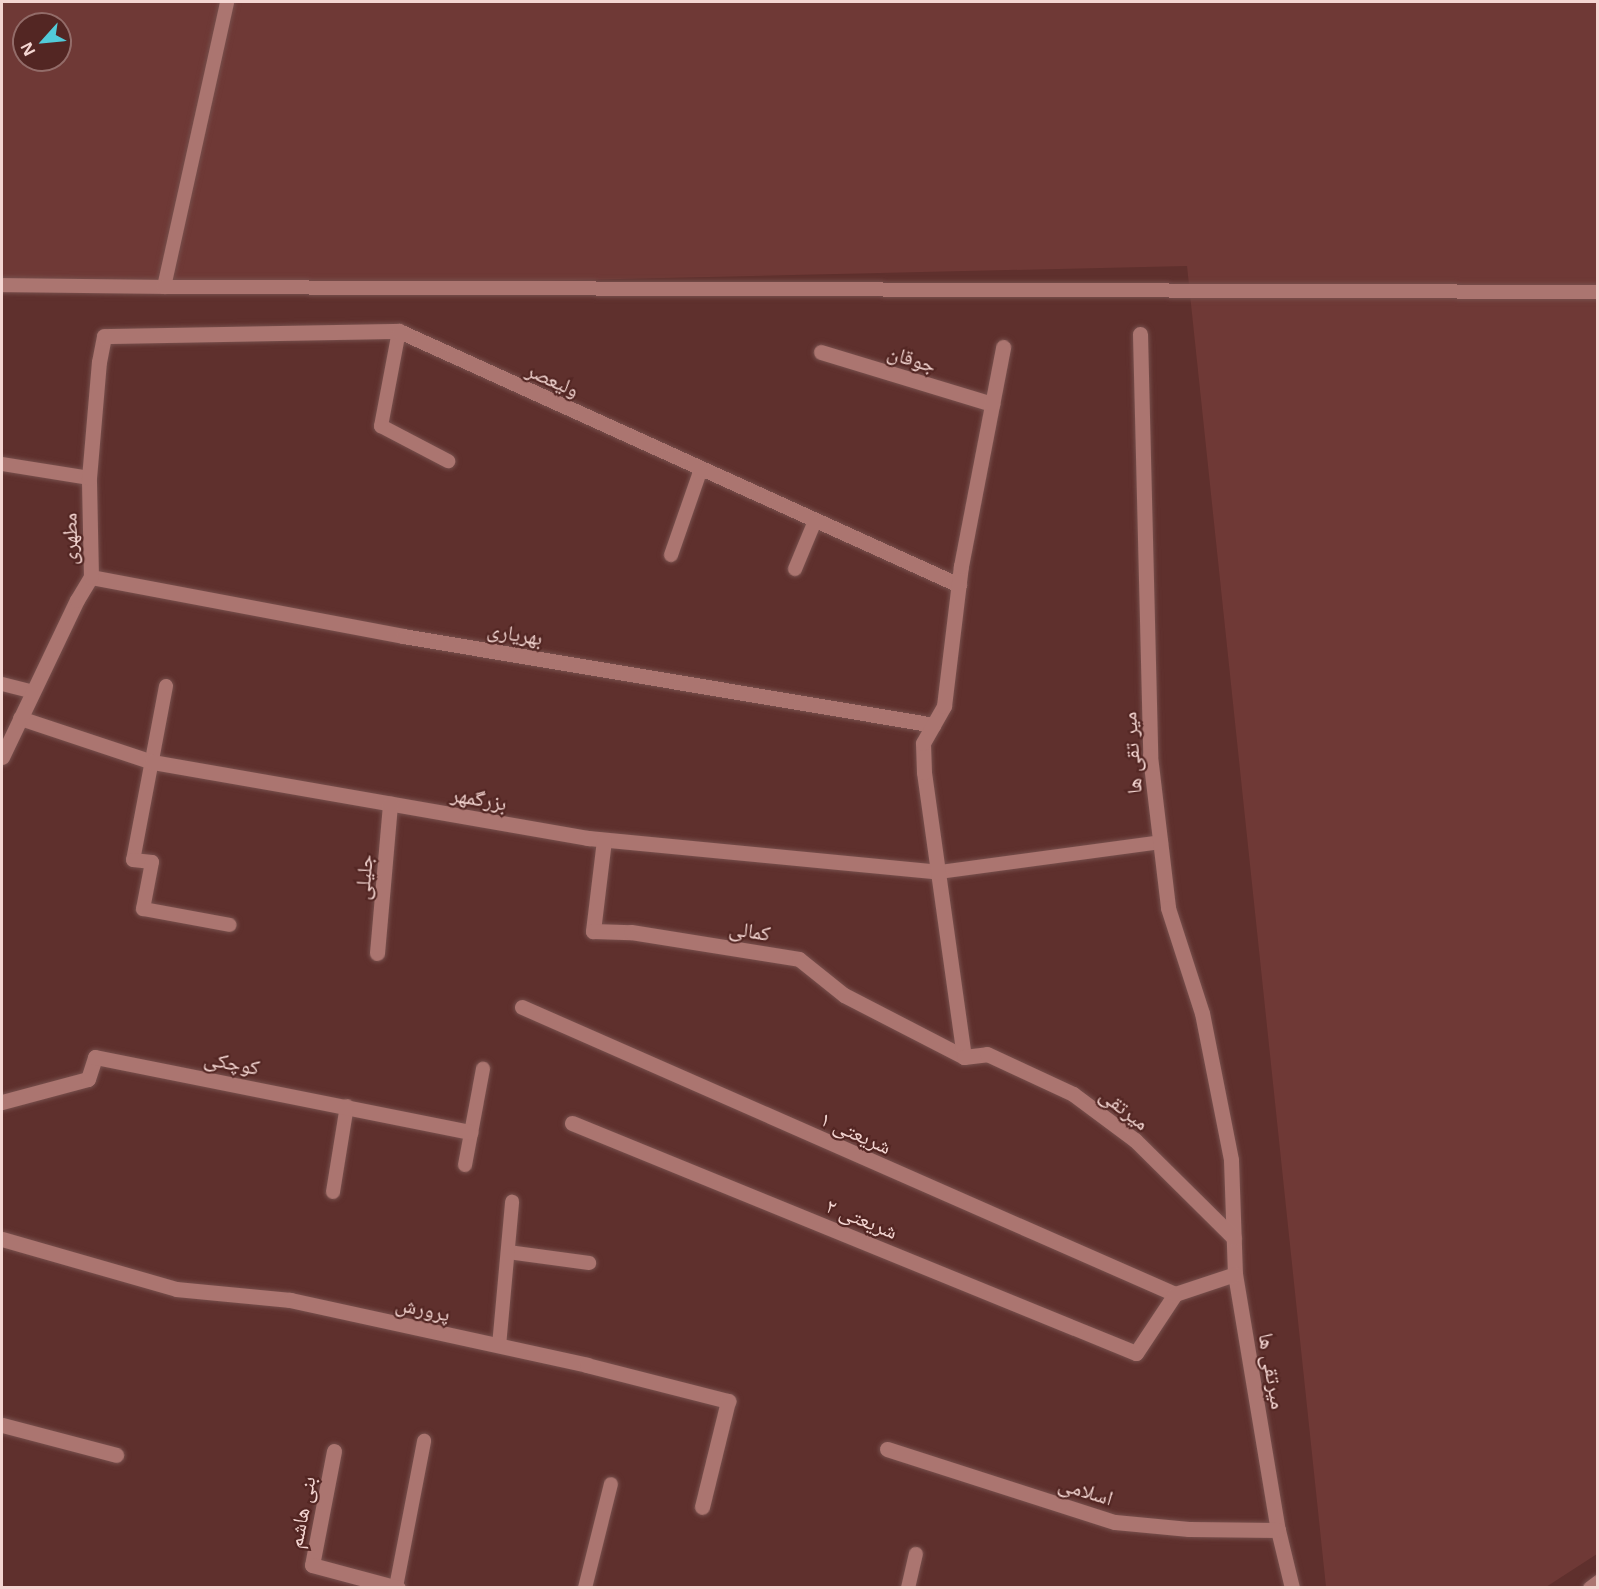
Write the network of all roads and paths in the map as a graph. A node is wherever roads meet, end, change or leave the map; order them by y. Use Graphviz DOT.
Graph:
graph roads {
  1 [pos="227,2"];
  2 [pos="2,285"];
  3 [pos="164,287"];
  4 [pos="1598,292"];
  5 [pos="399,331"];
  6 [pos="1140,334"];
  7 [pos="104,336"];
  8 [pos="1003,347"];
  9 [pos="821,352"];
  10 [pos="992,404"];
  11 [pos="448,461"];
  12 [pos="2,464"];
  13 [pos="701,469"];
  14 [pos="89,478"];
  15 [pos="815,521"];
  16 [pos="671,555"];
  17 [pos="795,568"];
  18 [pos="91,578"];
  19 [pos="958,585"];
  20 [pos="2,684"];
  21 [pos="166,687"];
  22 [pos="33,692"];
  23 [pos="20,718"];
  24 [pos="933,725"];
  25 [pos="2,757"];
  26 [pos="152,762"];
  27 [pos="390,804"];
  28 [pos="604,840"];
  29 [pos="1161,842"];
  30 [pos="940,872"];
  31 [pos="230,925"];
  32 [pos="377,953"];
  33 [pos="522,1008"];
  34 [pos="964,1057"];
  35 [pos="483,1069"];
  36 [pos="2,1102"];
  37 [pos="347,1106"];
  38 [pos="572,1123"];
  39 [pos="471,1132"];
  40 [pos="1231,1160"];
  41 [pos="465,1165"];
  42 [pos="333,1192"];
  43 [pos="512,1202"];
  44 [pos="1234,1238"];
  45 [pos="2,1239"];
  46 [pos="507,1252"];
  47 [pos="589,1263"];
  48 [pos="1235,1274"];
  49 [pos="1175,1294"];
  50 [pos="499,1346"];
  51 [pos="2,1425"];
  52 [pos="423,1441"];
  53 [pos="887,1449"];
  54 [pos="334,1451"];
  55 [pos="116,1455"];
  56 [pos="611,1484"];
  57 [pos="702,1507"];
  58 [pos="1278,1530"];
  59 [pos="916,1554"];
  60 [pos="1598,1582"];
  61 [pos="397,1587"];
  62 [pos="585,1587"];
  63 [pos="908,1587"];
  64 [pos="1292,1587"];
  65 [pos="1590,1587"];
  1 -- 3 [label="lane"];
  2 -- 3 [label="lane"];
  3 -- 4 [label="lane"];
  5 -- 7 [label="street, ولیعصر"];
  5 -- 11 [label="lane"];
  5 -- 13 [label="street, ولیعصر"];
  6 -- 29 [label="street, میر تقی ها"];
  7 -- 14 [label="street, مطهری"];
  8 -- 10 [label="street"];
  9 -- 10 [label="street, جوقان"];
  10 -- 19 [label="street"];
  12 -- 14 [label="lane"];
  13 -- 15 [label="street, ولیعصر"];
  13 -- 16 [label="lane"];
  14 -- 18 [label="street, مطهری"];
  15 -- 17 [label="lane"];
  15 -- 19 [label="street, ولیعصر"];
  18 -- 22 [label="street, مطهری"];
  18 -- 24 [label="street, بهریاری"];
  19 -- 24 [label="street"];
  20 -- 22 [label="lane"];
  21 -- 26 [label="lane"];
  22 -- 23 [label="street, مطهری"];
  23 -- 25 [label="street, مطهری"];
  23 -- 26 [label="street, بزرگمهر"];
  24 -- 30 [label="street"];
  26 -- 27 [label="street, بزرگمهر"];
  26 -- 31 [label="lane"];
  27 -- 28 [label="street, بزرگمهر"];
  27 -- 32 [label="street, جلیلی"];
  28 -- 30 [label="street, بزرگمهر"];
  28 -- 34 [label="street, کمالی"];
  29 -- 30 [label="lane"];
  29 -- 40 [label="street, میر تقی ها"];
  30 -- 34 [label="street"];
  33 -- 49 [label="street, شریعتی ۱"];
  34 -- 44 [label="street, میرتقی"];
  35 -- 39 [label="lane"];
  36 -- 37 [label="street, کوچکی"];
  37 -- 39 [label="street, کوچکی"];
  37 -- 42 [label="lane"];
  38 -- 49 [label="street, شریعتی ۲"];
  39 -- 41 [label="lane"];
  40 -- 44 [label="street, میرتقی ها"];
  43 -- 46 [label="lane"];
  44 -- 48 [label="street, میرتقی ها"];
  45 -- 50 [label="street, پرورش"];
  46 -- 47 [label="lane"];
  46 -- 50 [label="lane"];
  48 -- 49 [label="street"];
  48 -- 58 [label="street, میرتقی ها"];
  50 -- 57 [label="street, پرورش"];
  51 -- 55 [label="street"];
  52 -- 61 [label="lane"];
  53 -- 58 [label="street, اسلامی"];
  54 -- 61 [label="street, بنی هاشم"];
  56 -- 62 [label="lane"];
  58 -- 64 [label="street, میرتقی ها"];
  59 -- 63 [label="lane"];
  60 -- 65 [label="street"];
}
